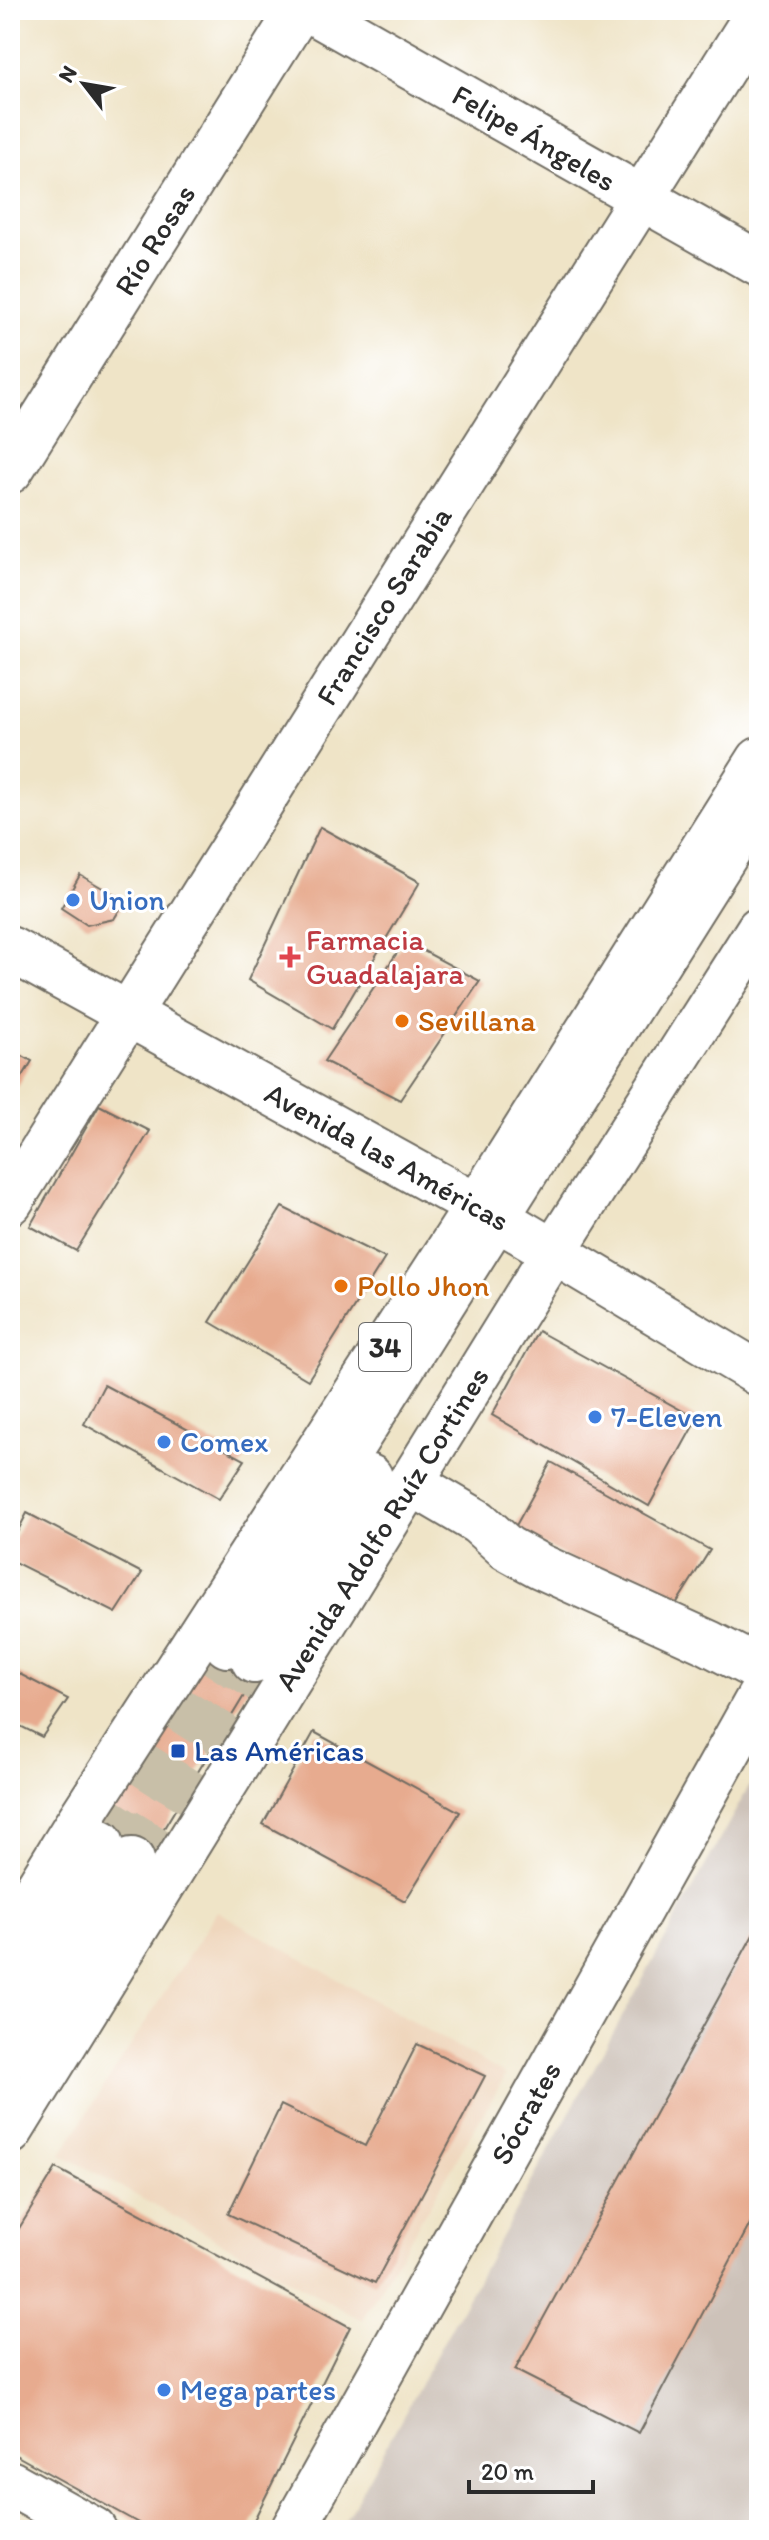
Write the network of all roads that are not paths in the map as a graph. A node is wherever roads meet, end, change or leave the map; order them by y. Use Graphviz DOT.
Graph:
graph roads {
  1 [pos="299,10"];
  2 [pos="310,10"];
  3 [pos="759,11"];
  4 [pos="641,199"];
  5 [pos="759,264"];
  6 [pos="10,471"];
  7 [pos="759,760"];
  8 [pos="759,802"];
  9 [pos="759,859"];
  10 [pos="759,929"];
  11 [pos="10,949"];
  12 [pos="127,1013"];
  13 [pos="10,1202"];
  14 [pos="513,1227"];
  15 [pos="759,1374"];
  16 [pos="410,1482"];
  17 [pos="240,1653"];
  18 [pos="759,1669"];
  19 [pos="759,1697"];
  20 [pos="10,1933"];
  21 [pos="10,1989"];
  22 [pos="10,2055"];
  23 [pos="10,2132"];
  24 [pos="10,2483"];
  25 [pos="94,2530"];
  26 [pos="293,2530"];
  1 -- 6 [label="main road, Río Rosas"];
  2 -- 4 [label="main road, Felipe Ángeles"];
  3 -- 4 [label="main road, Francisco Sarabia"];
  4 -- 5 [label="main road, Felipe Ángeles"];
  4 -- 12 [label="main road, Francisco Sarabia"];
  7 -- 14 [label="main road, Avenida Adolfo Ruíz Cortines / 34"];
  8 -- 14 [label="main road"];
  9 -- 14 [label="main road"];
  10 -- 14 [label="main road, Avenida Adolfo Ruíz Cortines / 34"];
  11 -- 12 [label="main road, Avenida las Américas"];
  12 -- 13 [label="main road, Francisco Sarabia"];
  12 -- 14 [label="main road, Avenida las Américas"];
  14 -- 15 [label="main road, Avenida las Américas"];
  14 -- 16 [label="main road, Avenida Adolfo Ruíz Cortines / 34"];
  14 -- 17 [label="main road"];
  14 -- 20 [label="main road, Avenida Adolfo Ruíz Cortines / 34"];
  16 -- 18 [label="main road"];
  16 -- 23 [label="main road, Avenida Adolfo Ruíz Cortines / 34"];
  19 -- 26 [label="main road, Sócrates"];
  21 -- 22 [label="main road"];
  24 -- 25 [label="main road"];
}
